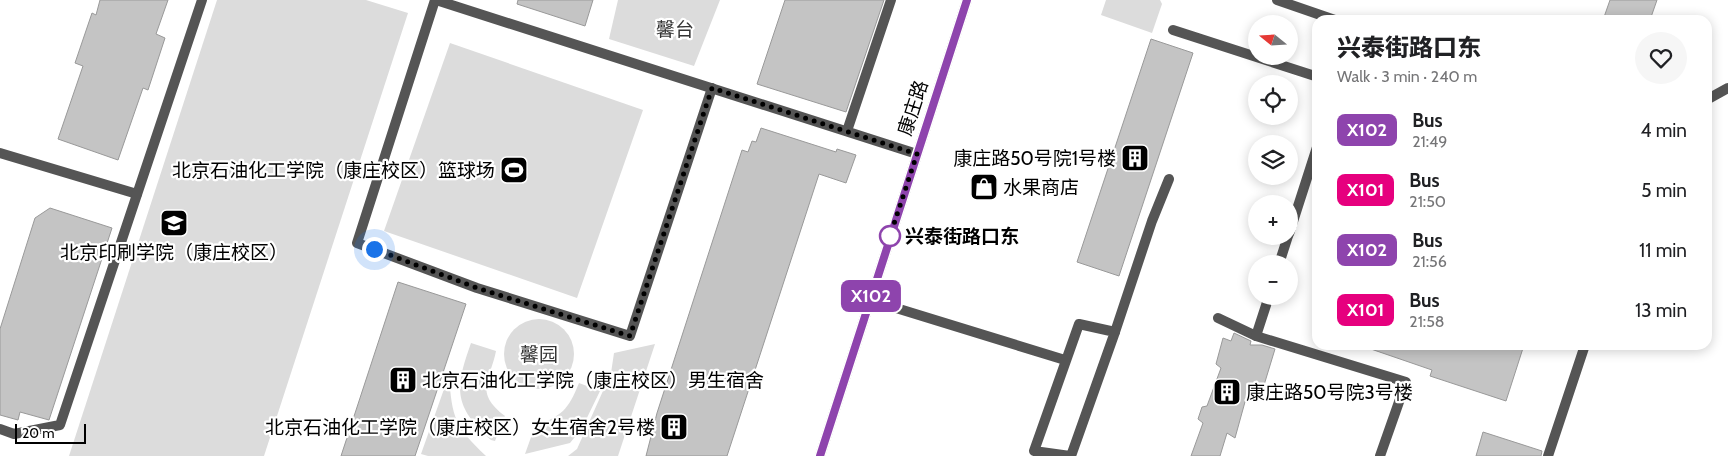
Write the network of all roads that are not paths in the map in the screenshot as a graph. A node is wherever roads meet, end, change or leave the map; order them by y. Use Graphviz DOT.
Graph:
graph roads {
  1 [pos="202,0"];
  2 [pos="435,0"];
  3 [pos="891,0"];
  4 [pos="967,0"];
  5 [pos="1277,0"];
  6 [pos="1320,15"];
  7 [pos="1173,30"];
  8 [pos="1312,75"];
  9 [pos="712,88"];
  10 [pos="1728,88"];
  11 [pos="1712,97"];
  12 [pos="847,131"];
  13 [pos="0,153"];
  14 [pos="917,154"];
  15 [pos="1312,162"];
  16 [pos="1169,179"];
  17 [pos="137,194"];
  18 [pos="1298,205"];
  19 [pos="870,300"];
  20 [pos="1266,305"];
  21 [pos="1218,318"];
  22 [pos="1115,332"];
  23 [pos="1256,336"];
  24 [pos="1583,350"];
  25 [pos="1065,360"];
  26 [pos="0,429"];
  27 [pos="820,456"];
  28 [pos="1070,456"];
  29 [pos="1380,456"];
  30 [pos="1548,456"];
  1 -- 17 [label="street"];
  2 -- 9 [label="street"];
  2 -- 9 [label="street"];
  3 -- 12 [label="street"];
  4 -- 14 [label="street, 康庄路"];
  5 -- 6 [label="street"];
  7 -- 8 [label="street"];
  9 -- 12 [label="street"];
  10 -- 11 [label="street"];
  12 -- 14 [label="street"];
  13 -- 17 [label="street"];
  14 -- 19 [label="street, 康庄路"];
  15 -- 18 [label="street"];
  16 -- 22 [label="street"];
  17 -- 26 [label="street"];
  19 -- 25 [label="street"];
  19 -- 27 [label="street, 康庄路"];
  20 -- 23 [label="street"];
  21 -- 23 [label="street"];
  22 -- 25 [label="street"];
  22 -- 28 [label="street"];
  23 -- 29 [label="street"];
  24 -- 30 [label="street"];
  25 -- 28 [label="street"];
}
